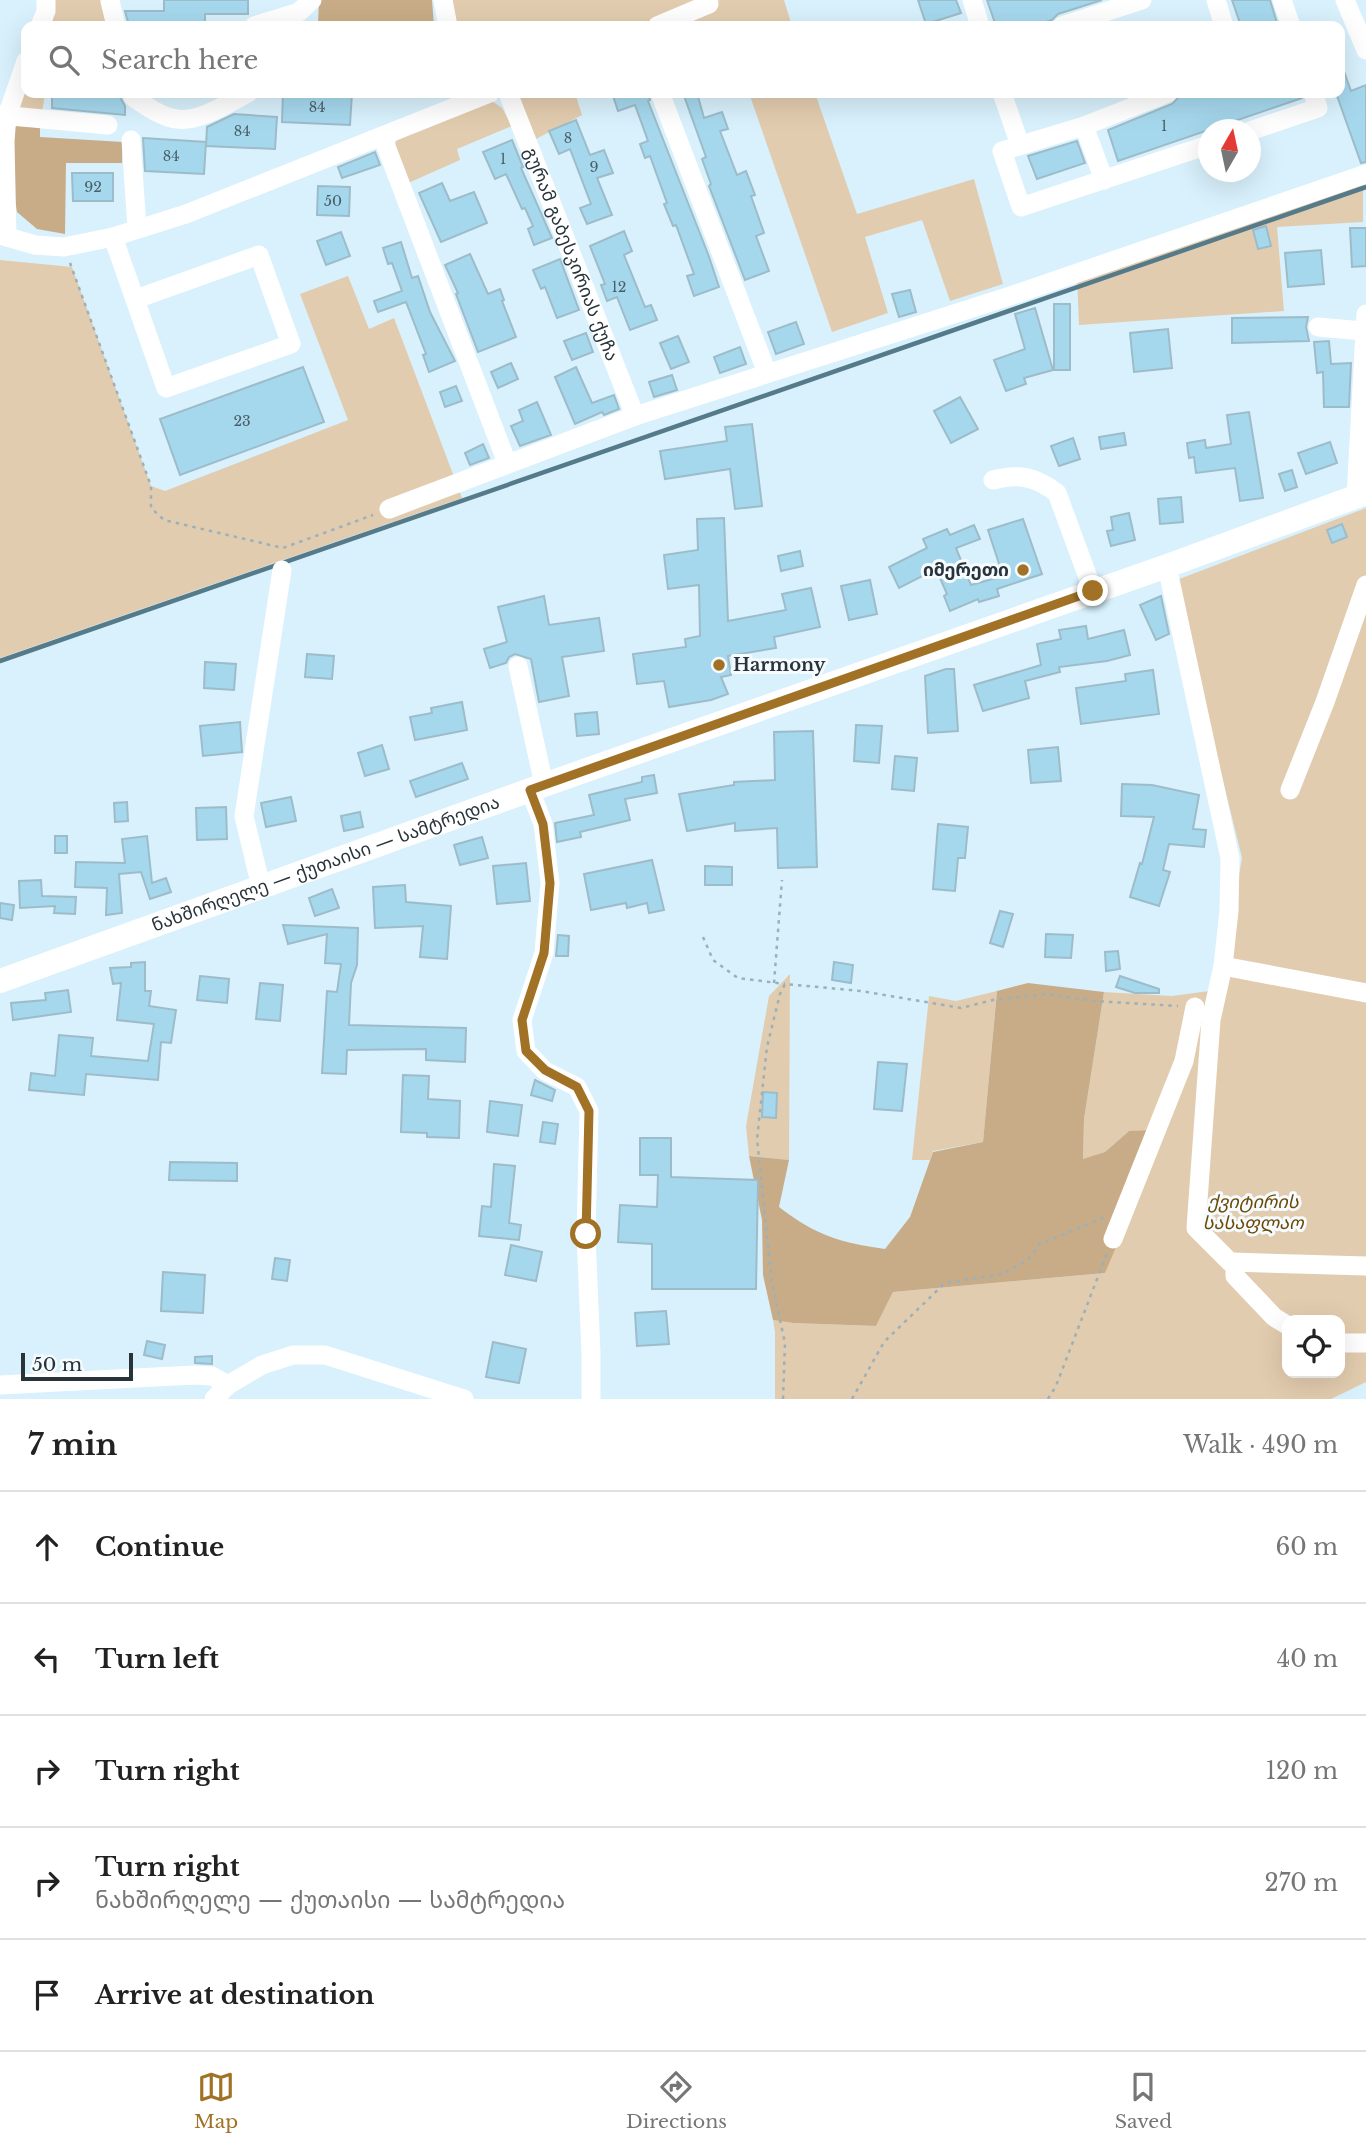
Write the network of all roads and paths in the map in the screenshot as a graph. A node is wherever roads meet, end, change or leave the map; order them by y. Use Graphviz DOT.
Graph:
graph roads {
  1 [pos="46,0"];
  2 [pos="109,0"];
  3 [pos="312,0"];
  4 [pos="443,0"];
  5 [pos="972,0"];
  6 [pos="1142,0"];
  7 [pos="1216,0"];
  8 [pos="1282,0"];
  9 [pos="1345,0"];
  10 [pos="709,4"];
  11 [pos="42,21"];
  12 [pos="115,21"];
  13 [pos="270,21"];
  14 [pos="302,21"];
  15 [pos="447,21"];
  16 [pos="669,21"];
  17 [pos="978,21"];
  18 [pos="1077,21"];
  19 [pos="1222,21"];
  20 [pos="1289,21"];
  21 [pos="1366,50"];
  22 [pos="21,74"];
  23 [pos="135,98"];
  24 [pos="238,98"];
  25 [pos="461,98"];
  26 [pos="510,98"];
  27 [pos="662,98"];
  28 [pos="1004,98"];
  29 [pos="1155,98"];
  30 [pos="1315,98"];
  31 [pos="4,115"];
  32 [pos="108,125"];
  33 [pos="1084,126"];
  34 [pos="1261,128"];
  35 [pos="382,136"];
  36 [pos="131,139"];
  37 [pos="1020,145"];
  38 [pos="1198,149"];
  39 [pos="1366,174"];
  40 [pos="1104,180"];
  41 [pos="137,229"];
  42 [pos="3,236"];
  43 [pos="113,237"];
  44 [pos="64,247"];
  45 [pos="136,299"];
  46 [pos="1365,319"];
  47 [pos="1318,327"];
  48 [pos="767,373"];
  49 [pos="635,416"];
  50 [pos="507,463"];
  51 [pos="993,480"];
  52 [pos="1361,495"];
  53 [pos="389,509"];
  54 [pos="283,548"];
  55 [pos="282,563"];
  56 [pos="1167,566"];
  57 [pos="1366,585"];
  58 [pos="1093,591"];
  59 [pos="518,666"];
  60 [pos="537,788"];
  61 [pos="1290,790"];
  62 [pos="782,880"];
  63 [pos="261,887"];
  64 [pos="703,937"];
  65 [pos="1223,966"];
  66 [pos="0,981"];
  67 [pos="774,983"];
  68 [pos="785,984"];
  69 [pos="1366,993"];
  70 [pos="1195,1007"];
  71 [pos="1125,1209"];
  72 [pos="1114,1239"];
  73 [pos="1235,1262"];
  74 [pos="1366,1266"];
  75 [pos="1282,1322"];
  76 [pos="1345,1343"];
  77 [pos="1366,1343"];
  78 [pos="0,1385"];
  79 [pos="228,1385"];
  80 [pos="460,1398"];
  81 [pos="214,1399"];
  82 [pos="590,1399"];
  83 [pos="783,1399"];
  84 [pos="852,1399"];
  85 [pos="1048,1399"];
  1 -- 11 [label="street"];
  2 -- 12 [label="street"];
  3 -- 13 [label="street"];
  3 -- 14 [label="street"];
  4 -- 15 [label="street"];
  5 -- 17 [label="street"];
  6 -- 18 [label="street"];
  7 -- 19 [label="street"];
  8 -- 20 [label="street"];
  9 -- 21 [label="street"];
  10 -- 16 [label="street"];
  22 -- 31 [label="street"];
  23 -- 24 [label="street"];
  25 -- 35 [label="street"];
  26 -- 49 [label="street, გურამ გაბესკირიას ქუჩა"];
  27 -- 48 [label="street"];
  28 -- 37 [label="street"];
  29 -- 33 [label="street"];
  30 -- 34 [label="street"];
  31 -- 32 [label="street"];
  31 -- 42 [label="street"];
  33 -- 37 [label="street"];
  33 -- 40 [label="street"];
  35 -- 41 [label="street"];
  35 -- 50 [label="street"];
  36 -- 41 [label="street"];
  37 -- 40 [label="street"];
  38 -- 40 [label="street"];
  39 -- 48 [label="street"];
  41 -- 43 [label="street"];
  42 -- 44 [label="street"];
  43 -- 44 [label="street"];
  43 -- 45 [label="street"];
  44 -- 54 [label="path"];
  45 -- 45 [label="street"];
  46 -- 47 [label="street"];
  46 -- 52 [label="street"];
  48 -- 49 [label="street"];
  49 -- 50 [label="street"];
  50 -- 53 [label="street"];
  51 -- 58 [label="street"];
  52 -- 56 [label="main road, ნახშირღელე — ქუთაისი — სამტრედია"];
  53 -- 54 [label="path"];
  54 -- 55 [label="path"];
  55 -- 63 [label="street"];
  56 -- 58 [label="main road, ნახშირღელე — ქუთაისი — სამტრედია"];
  56 -- 65 [label="street"];
  57 -- 61 [label="street"];
  58 -- 60 [label="main road, ნახშირღელე — ქუთაისი — სამტრედია"];
  59 -- 60 [label="street"];
  60 -- 63 [label="main road, ნახშირღელე — ქუთაისი — სამტრედია"];
  60 -- 82 [label="street"];
  62 -- 67 [label="path"];
  63 -- 66 [label="main road, ნახშირღელე — ქუთაისი — სამტრედია"];
  64 -- 67 [label="path"];
  65 -- 69 [label="street"];
  65 -- 73 [label="street"];
  67 -- 68 [label="path"];
  68 -- 70 [label="path"];
  68 -- 83 [label="path"];
  70 -- 71 [label="street"];
  71 -- 72 [label="street"];
  71 -- 84 [label="path"];
  72 -- 85 [label="path"];
  73 -- 74 [label="street"];
  73 -- 75 [label="street"];
  76 -- 77 [label="street"];
  78 -- 79 [label="street"];
  79 -- 80 [label="street"];
  79 -- 81 [label="street"];
}
